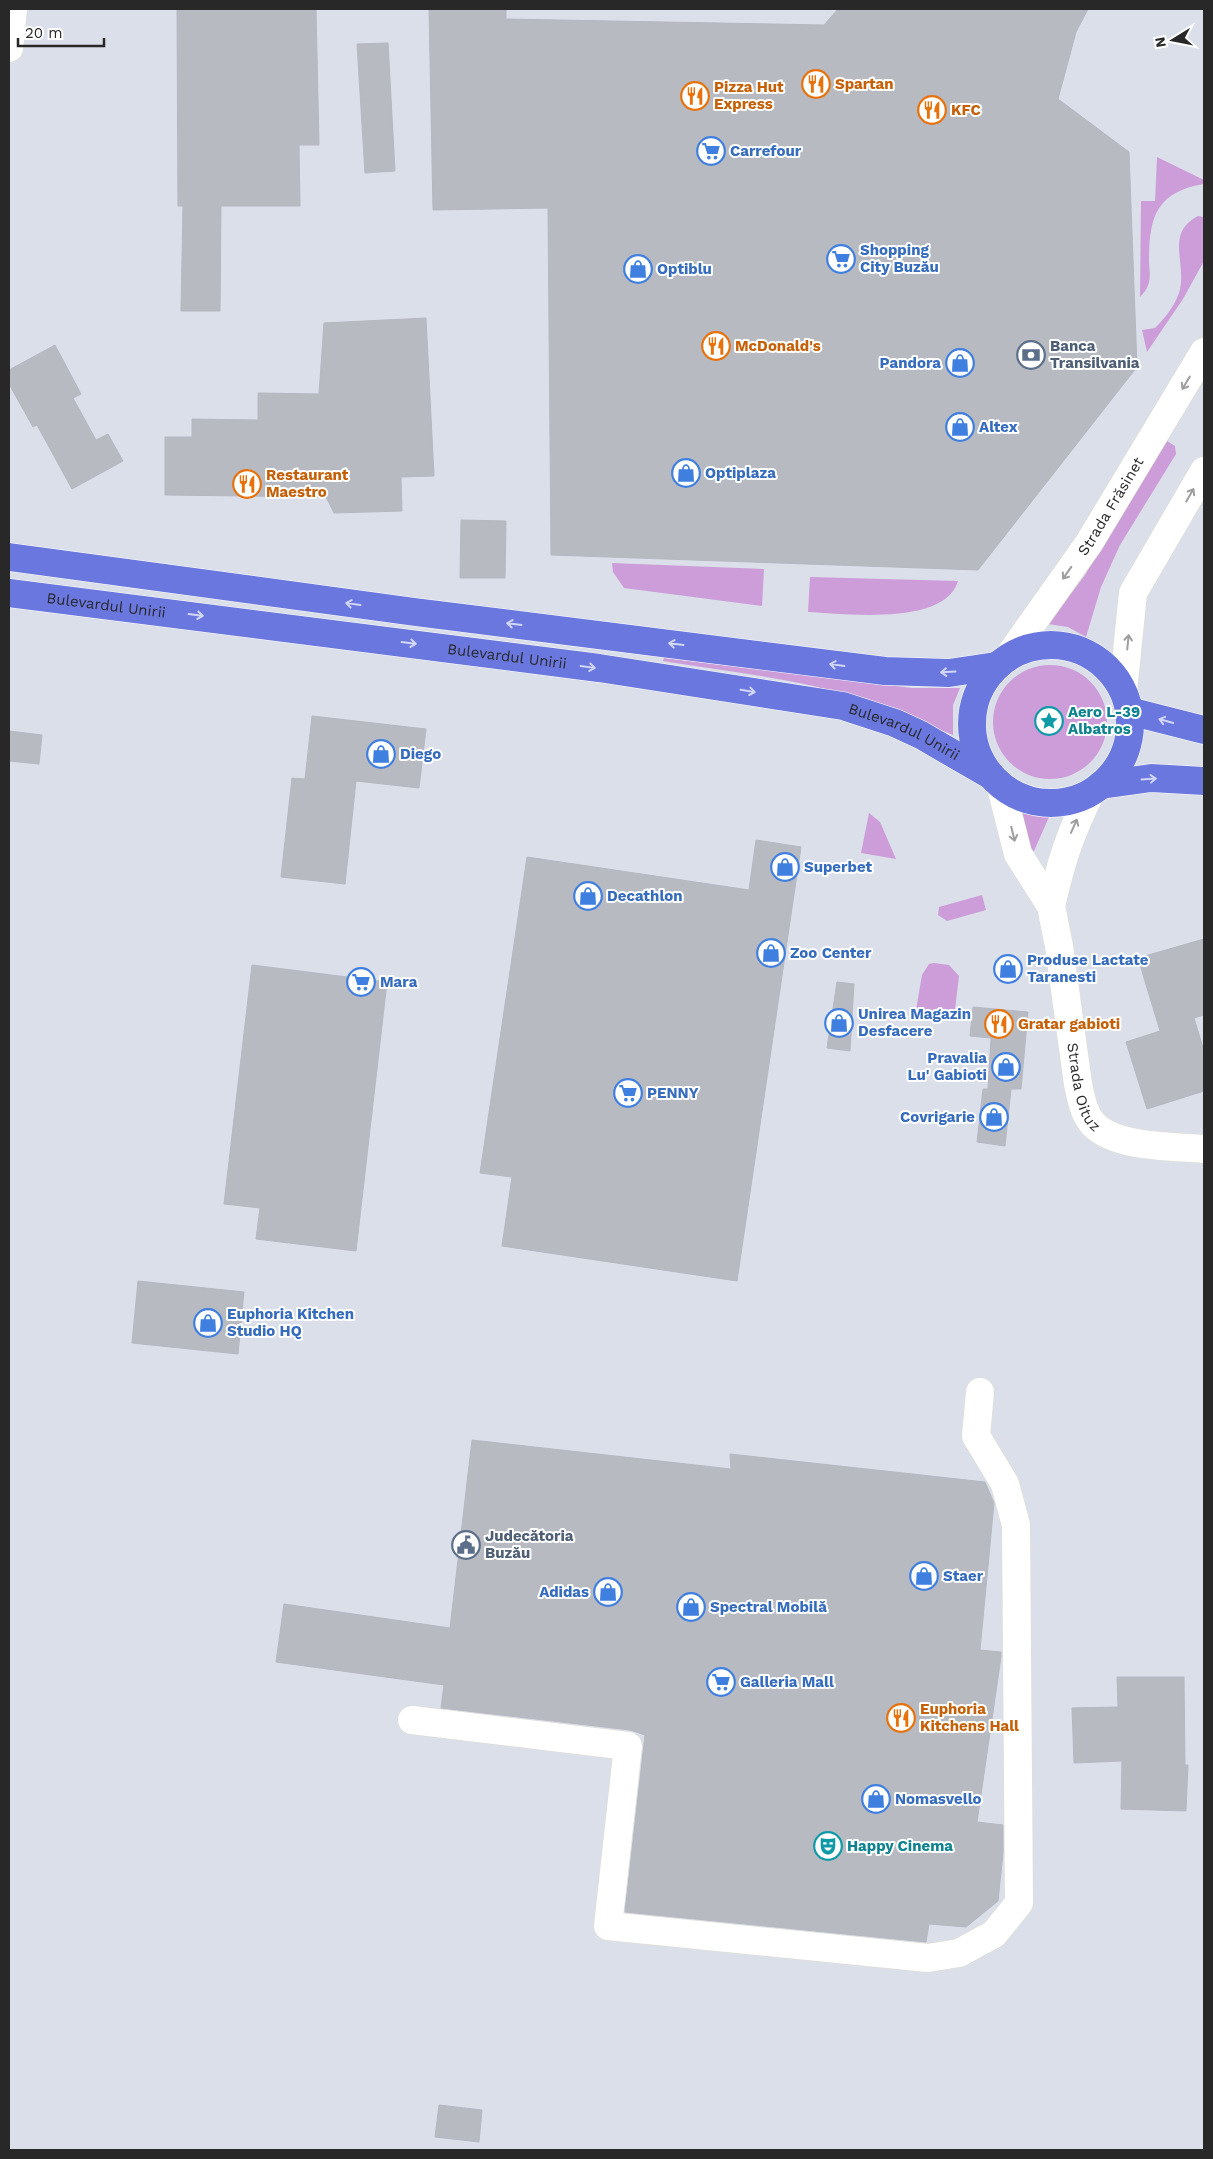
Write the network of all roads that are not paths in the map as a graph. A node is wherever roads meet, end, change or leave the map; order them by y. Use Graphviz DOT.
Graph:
graph roads {
  1 [pos="12,9"];
  2 [pos="9,48"];
  3 [pos="1204,352"];
  4 [pos="1204,471"];
  5 [pos="9,557"];
  6 [pos="9,592"];
  7 [pos="1002,661"];
  8 [pos="1126,701"];
  9 [pos="1204,730"];
  10 [pos="996,781"];
  11 [pos="1204,781"];
  12 [pos="1096,789"];
  13 [pos="1051,906"];
  14 [pos="1204,1149"];
  15 [pos="980,1392"];
  16 [pos="412,1720"];
  1 -- 2 [label="street"];
  3 -- 7 [label="street, Strada Frăsinet, one-way"];
  8 -- 4 [label="street, one-way"];
  7 -- 5 [label="main road, one-way"];
  6 -- 10 [label="main road, Bulevardul Unirii, one-way"];
  7 -- 8 [label="main road"];
  7 -- 10 [label="main road"];
  9 -- 8 [label="main road, one-way"];
  8 -- 12 [label="main road"];
  10 -- 12 [label="main road"];
  10 -- 13 [label="street, Strada Oituz, one-way"];
  12 -- 11 [label="main road, one-way"];
  13 -- 12 [label="street, Strada Oituz, one-way"];
  13 -- 14 [label="street, Strada Oituz"];
  15 -- 16 [label="street"];
}
